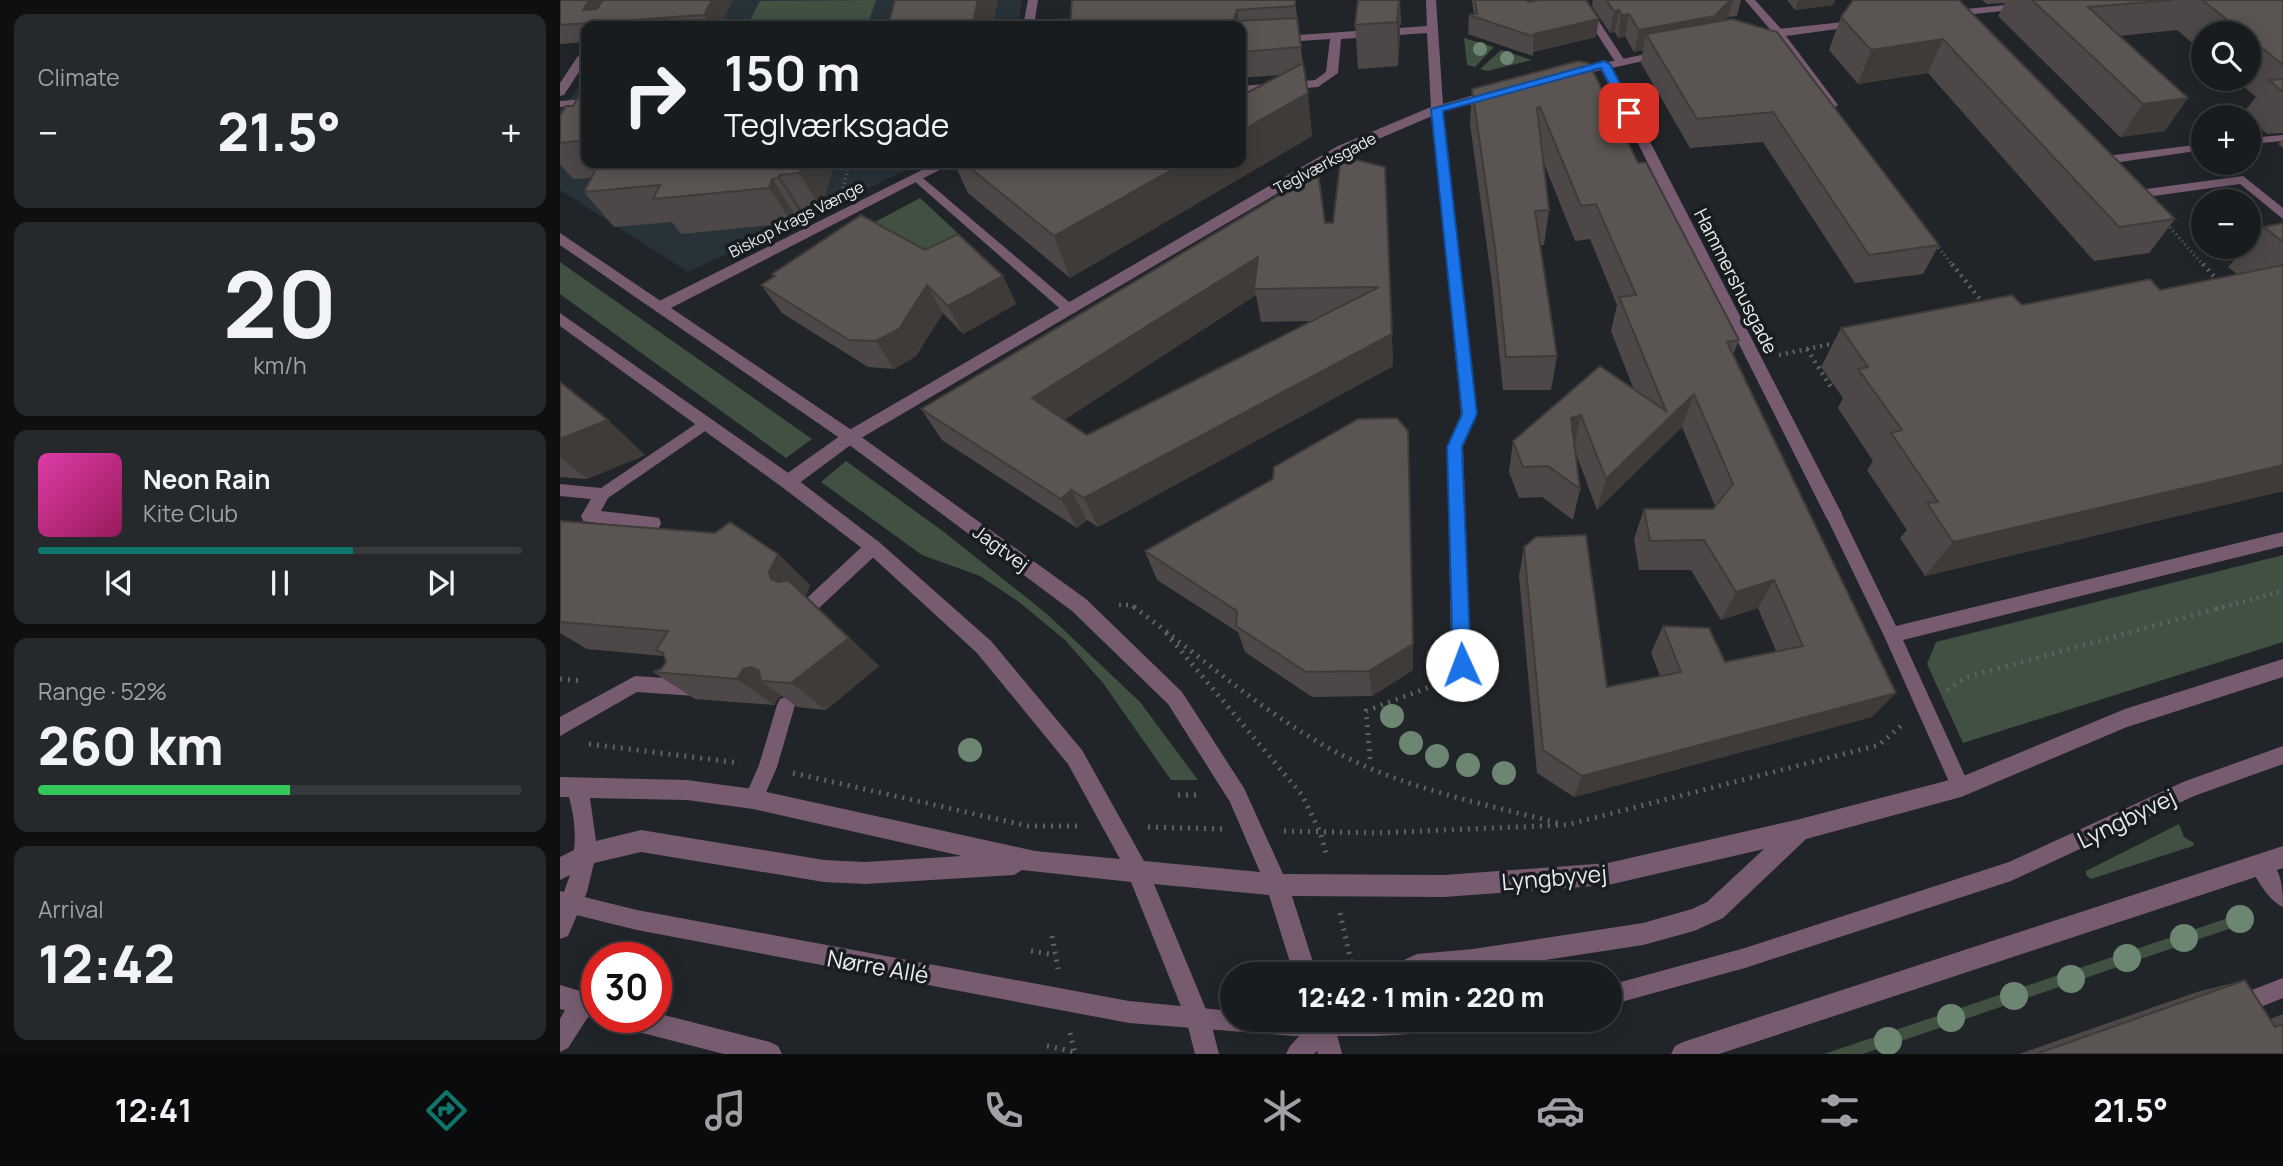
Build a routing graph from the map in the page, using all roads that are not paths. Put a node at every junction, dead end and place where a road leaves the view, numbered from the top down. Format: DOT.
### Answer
graph roads {
  1 [pos="1033,0"];
  2 [pos="1431,0"];
  3 [pos="1580,0"];
  4 [pos="1750,0"];
  5 [pos="2043,5"];
  6 [pos="1964,12"];
  7 [pos="1937,15"];
  8 [pos="1030,21"];
  9 [pos="1871,22"];
  10 [pos="1973,22"];
  11 [pos="1433,29"];
  12 [pos="1778,32"];
  13 [pos="1336,36"];
  14 [pos="1738,39"];
  15 [pos="1246,42"];
  16 [pos="1672,51"];
  17 [pos="581,60"];
  18 [pos="1612,63"];
  19 [pos="1560,76"];
  20 [pos="1318,83"];
  21 [pos="1246,90"];
  22 [pos="1508,90"];
  23 [pos="560,92"];
  24 [pos="1285,101"];
  25 [pos="581,102"];
  26 [pos="560,104"];
  27 [pos="1437,109"];
  28 [pos="1844,120"];
  29 [pos="2283,138"];
  30 [pos="2261,140"];
  31 [pos="2191,148"];
  32 [pos="2106,159"];
  33 [pos="936,168"];
  34 [pos="917,177"];
  35 [pos="2135,190"];
  36 [pos="2283,215"];
  37 [pos="560,238"];
  38 [pos="662,306"];
  39 [pos="1070,310"];
  40 [pos="560,318"];
  41 [pos="706,423"];
  42 [pos="850,437"];
  43 [pos="788,482"];
  44 [pos="560,490"];
  45 [pos="603,494"];
  46 [pos="1833,514"];
  47 [pos="653,523"];
  48 [pos="2283,539"];
  49 [pos="873,547"];
  50 [pos="813,603"];
  51 [pos="1892,635"];
  52 [pos="2283,668"];
  53 [pos="695,688"];
  54 [pos="1462,691"];
  55 [pos="786,705"];
  56 [pos="560,727"];
  57 [pos="2283,755"];
  58 [pos="568,787"];
  59 [pos="1961,787"];
  60 [pos="753,799"];
  61 [pos="1800,831"];
  62 [pos="586,854"];
  63 [pos="2283,857"];
  64 [pos="1035,862"];
  65 [pos="2260,865"];
  66 [pos="560,869"];
  67 [pos="1138,872"];
  68 [pos="1278,885"];
  69 [pos="2283,897"];
  70 [pos="566,902"];
  71 [pos="560,929"];
  72 [pos="1302,962"];
  73 [pos="1451,962"];
  74 [pos="2283,988"];
  75 [pos="1622,992"];
  76 [pos="560,997"];
  77 [pos="581,1003"];
  78 [pos="2222,1011"];
  79 [pos="581,1016"];
  80 [pos="1198,1019"];
  81 [pos="1220,1020"];
  82 [pos="672,1029"];
  83 [pos="1317,1032"];
  84 [pos="1326,1032"];
  85 [pos="560,1040"];
  86 [pos="770,1054"];
  87 [pos="1206,1054"];
  88 [pos="1298,1054"];
  89 [pos="1329,1054"];
  90 [pos="1683,1054"];
  1 -- 8 [label="street"];
  2 -- 11 [label="street"];
  3 -- 18 [label="lane"];
  4 -- 12 [label="lane"];
  5 -- 6 [label="street"];
  6 -- 7 [label="street"];
  6 -- 10 [label="street"];
  9 -- 12 [label="street"];
  11 -- 13 [label="street"];
  11 -- 27 [label="street"];
  12 -- 14 [label="street"];
  12 -- 28 [label="street"];
  13 -- 15 [label="street"];
  13 -- 20 [label="street"];
  16 -- 18 [label="street"];
  17 -- 23 [label="street"];
  18 -- 19 [label="street"];
  18 -- 46 [label="street, Hammershusgade"];
  20 -- 21 [label="street"];
  20 -- 24 [label="lane"];
  22 -- 27 [label="street, Teglværksgade"];
  25 -- 26 [label="lane"];
  27 -- 39 [label="street, Teglværksgade"];
  27 -- 54 [label="street"];
  29 -- 30 [label="lane"];
  31 -- 32 [label="lane"];
  33 -- 34 [label="street, Biskop Krags Vænge"];
  34 -- 38 [label="street, Biskop Krags Vænge"];
  34 -- 39 [label="lane"];
  35 -- 36 [label="lane"];
  37 -- 38 [label="street, Jagtvej"];
  38 -- 42 [label="street, Jagtvej"];
  39 -- 42 [label="street, Teglværksgade"];
  40 -- 41 [label="street"];
  41 -- 43 [label="street"];
  41 -- 45 [label="lane"];
  42 -- 43 [label="street, Teglværksgade"];
  42 -- 68 [label="street, Jagtvej"];
  43 -- 49 [label="street"];
  44 -- 45 [label="lane"];
  45 -- 47 [label="lane"];
  46 -- 51 [label="lane"];
  48 -- 51 [label="lane"];
  49 -- 50 [label="lane"];
  49 -- 67 [label="street"];
  51 -- 59 [label="lane"];
  52 -- 59 [label="street, Lyngbyvej"];
  53 -- 56 [label="lane"];
  55 -- 60 [label="lane"];
  57 -- 75 [label="lane, Lyngbyvej"];
  58 -- 60 [label="street"];
  58 -- 62 [label="street"];
  59 -- 61 [label="street, Lyngbyvej"];
  60 -- 64 [label="street"];
  61 -- 68 [label="street, Lyngbyvej"];
  61 -- 73 [label="street"];
  62 -- 64 [label="street"];
  62 -- 66 [label="street"];
  62 -- 70 [label="street"];
  63 -- 65 [label="street"];
  64 -- 67 [label="street"];
  65 -- 69 [label="lane"];
  65 -- 90 [label="street"];
  67 -- 68 [label="street, Lyngbyvej"];
  67 -- 80 [label="street"];
  68 -- 72 [label="street, Jagtvej"];
  70 -- 71 [label="street"];
  70 -- 80 [label="lane, Nørre Allé"];
  74 -- 78 [label="lane"];
  76 -- 77 [label="street"];
  79 -- 85 [label="street"];
  80 -- 81 [label="lane, Nørre Allé"];
  80 -- 87 [label="street"];
  82 -- 86 [label="street"];
  83 -- 88 [label="street"];
  84 -- 89 [label="street"];
}
